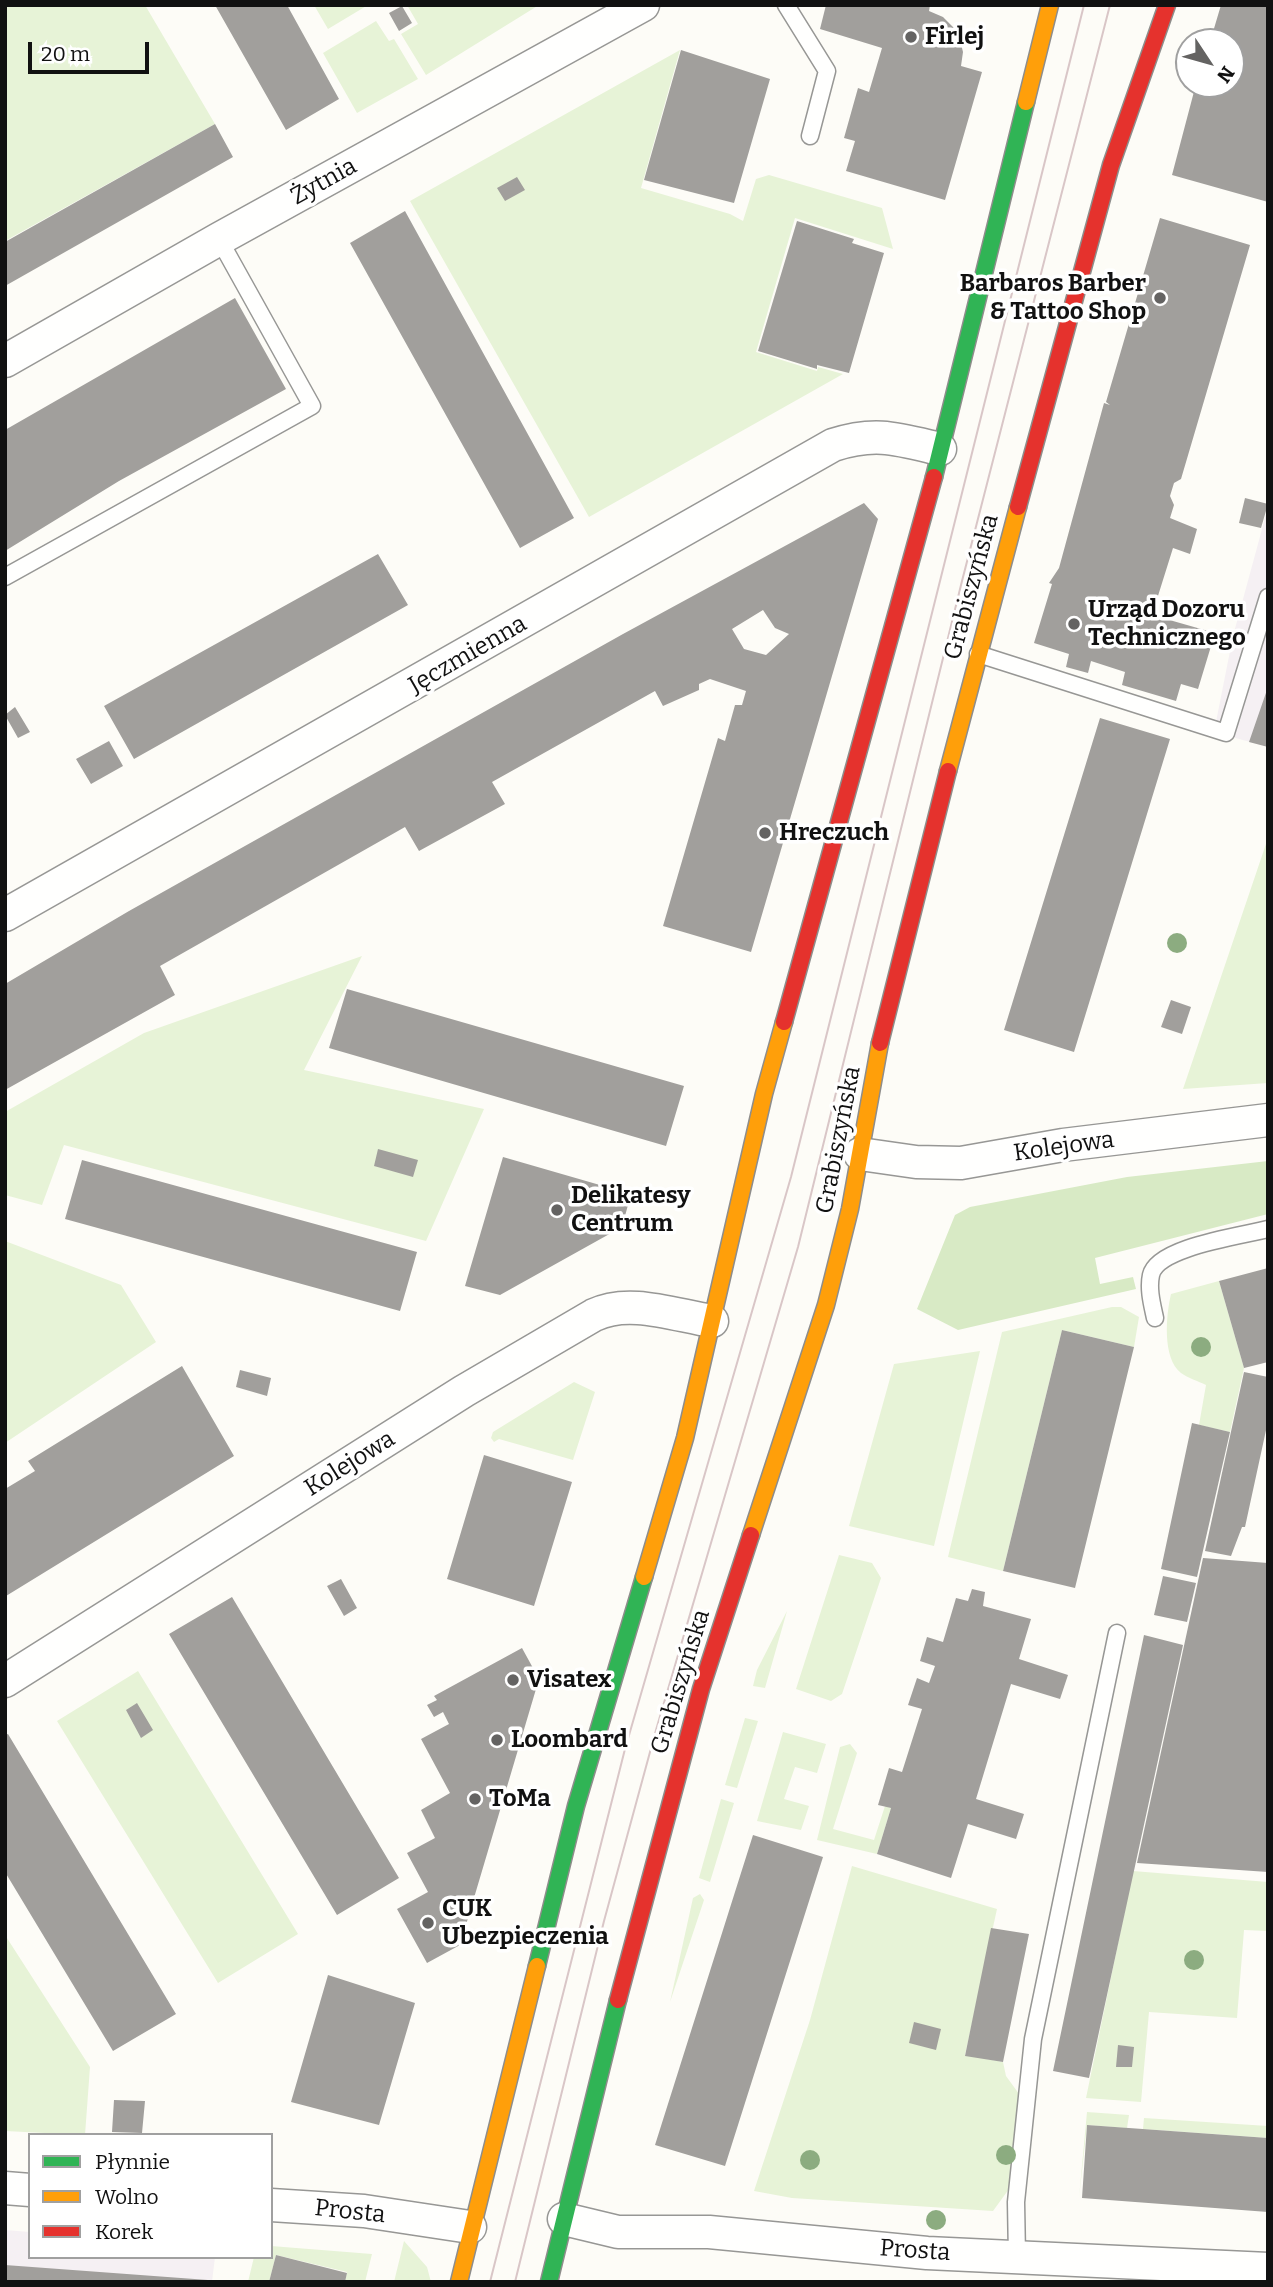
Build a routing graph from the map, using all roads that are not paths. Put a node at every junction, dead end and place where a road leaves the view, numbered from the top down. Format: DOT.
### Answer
graph roads {
  1 [pos="643,5"];
  2 [pos="786,5"];
  3 [pos="1050,5"];
  4 [pos="1167,5"];
  5 [pos="810,136"];
  6 [pos="219,239"];
  7 [pos="5,361"];
  8 [pos="940,449"];
  9 [pos="5,577"];
  10 [pos="1268,597"];
  11 [pos="978,654"];
  12 [pos="5,915"];
  13 [pos="1268,1120"];
  14 [pos="860,1154"];
  15 [pos="1268,1229"];
  16 [pos="1155,1318"];
  17 [pos="712,1321"];
  18 [pos="1117,1633"];
  19 [pos="5,1681"];
  20 [pos="5,2188"];
  21 [pos="28,2190"];
  22 [pos="273,2205"];
  23 [pos="564,2219"];
  24 [pos="470,2227"];
  25 [pos="1017,2257"];
  26 [pos="1268,2269"];
  27 [pos="459,2282"];
  28 [pos="549,2282"];
  1 -- 6 [label="street, Żytnia"];
  2 -- 5 [label="lane"];
  3 -- 8 [label="main road"];
  4 -- 11 [label="main road, Grabiszyńska"];
  6 -- 7 [label="street, Żytnia"];
  6 -- 9 [label="lane"];
  8 -- 12 [label="street, Jęczmienna"];
  8 -- 17 [label="main road"];
  10 -- 11 [label="lane"];
  11 -- 14 [label="main road, Grabiszyńska"];
  13 -- 14 [label="street, Kolejowa"];
  14 -- 23 [label="main road, Grabiszyńska"];
  15 -- 16 [label="lane"];
  17 -- 19 [label="street, Kolejowa"];
  17 -- 24 [label="main road"];
  18 -- 25 [label="lane"];
  20 -- 21 [label="street"];
  22 -- 24 [label="street, Prosta"];
  23 -- 25 [label="street, Prosta"];
  23 -- 28 [label="main road, Grabiszyńska"];
  24 -- 27 [label="main road"];
  25 -- 26 [label="street, Prosta"];
}
